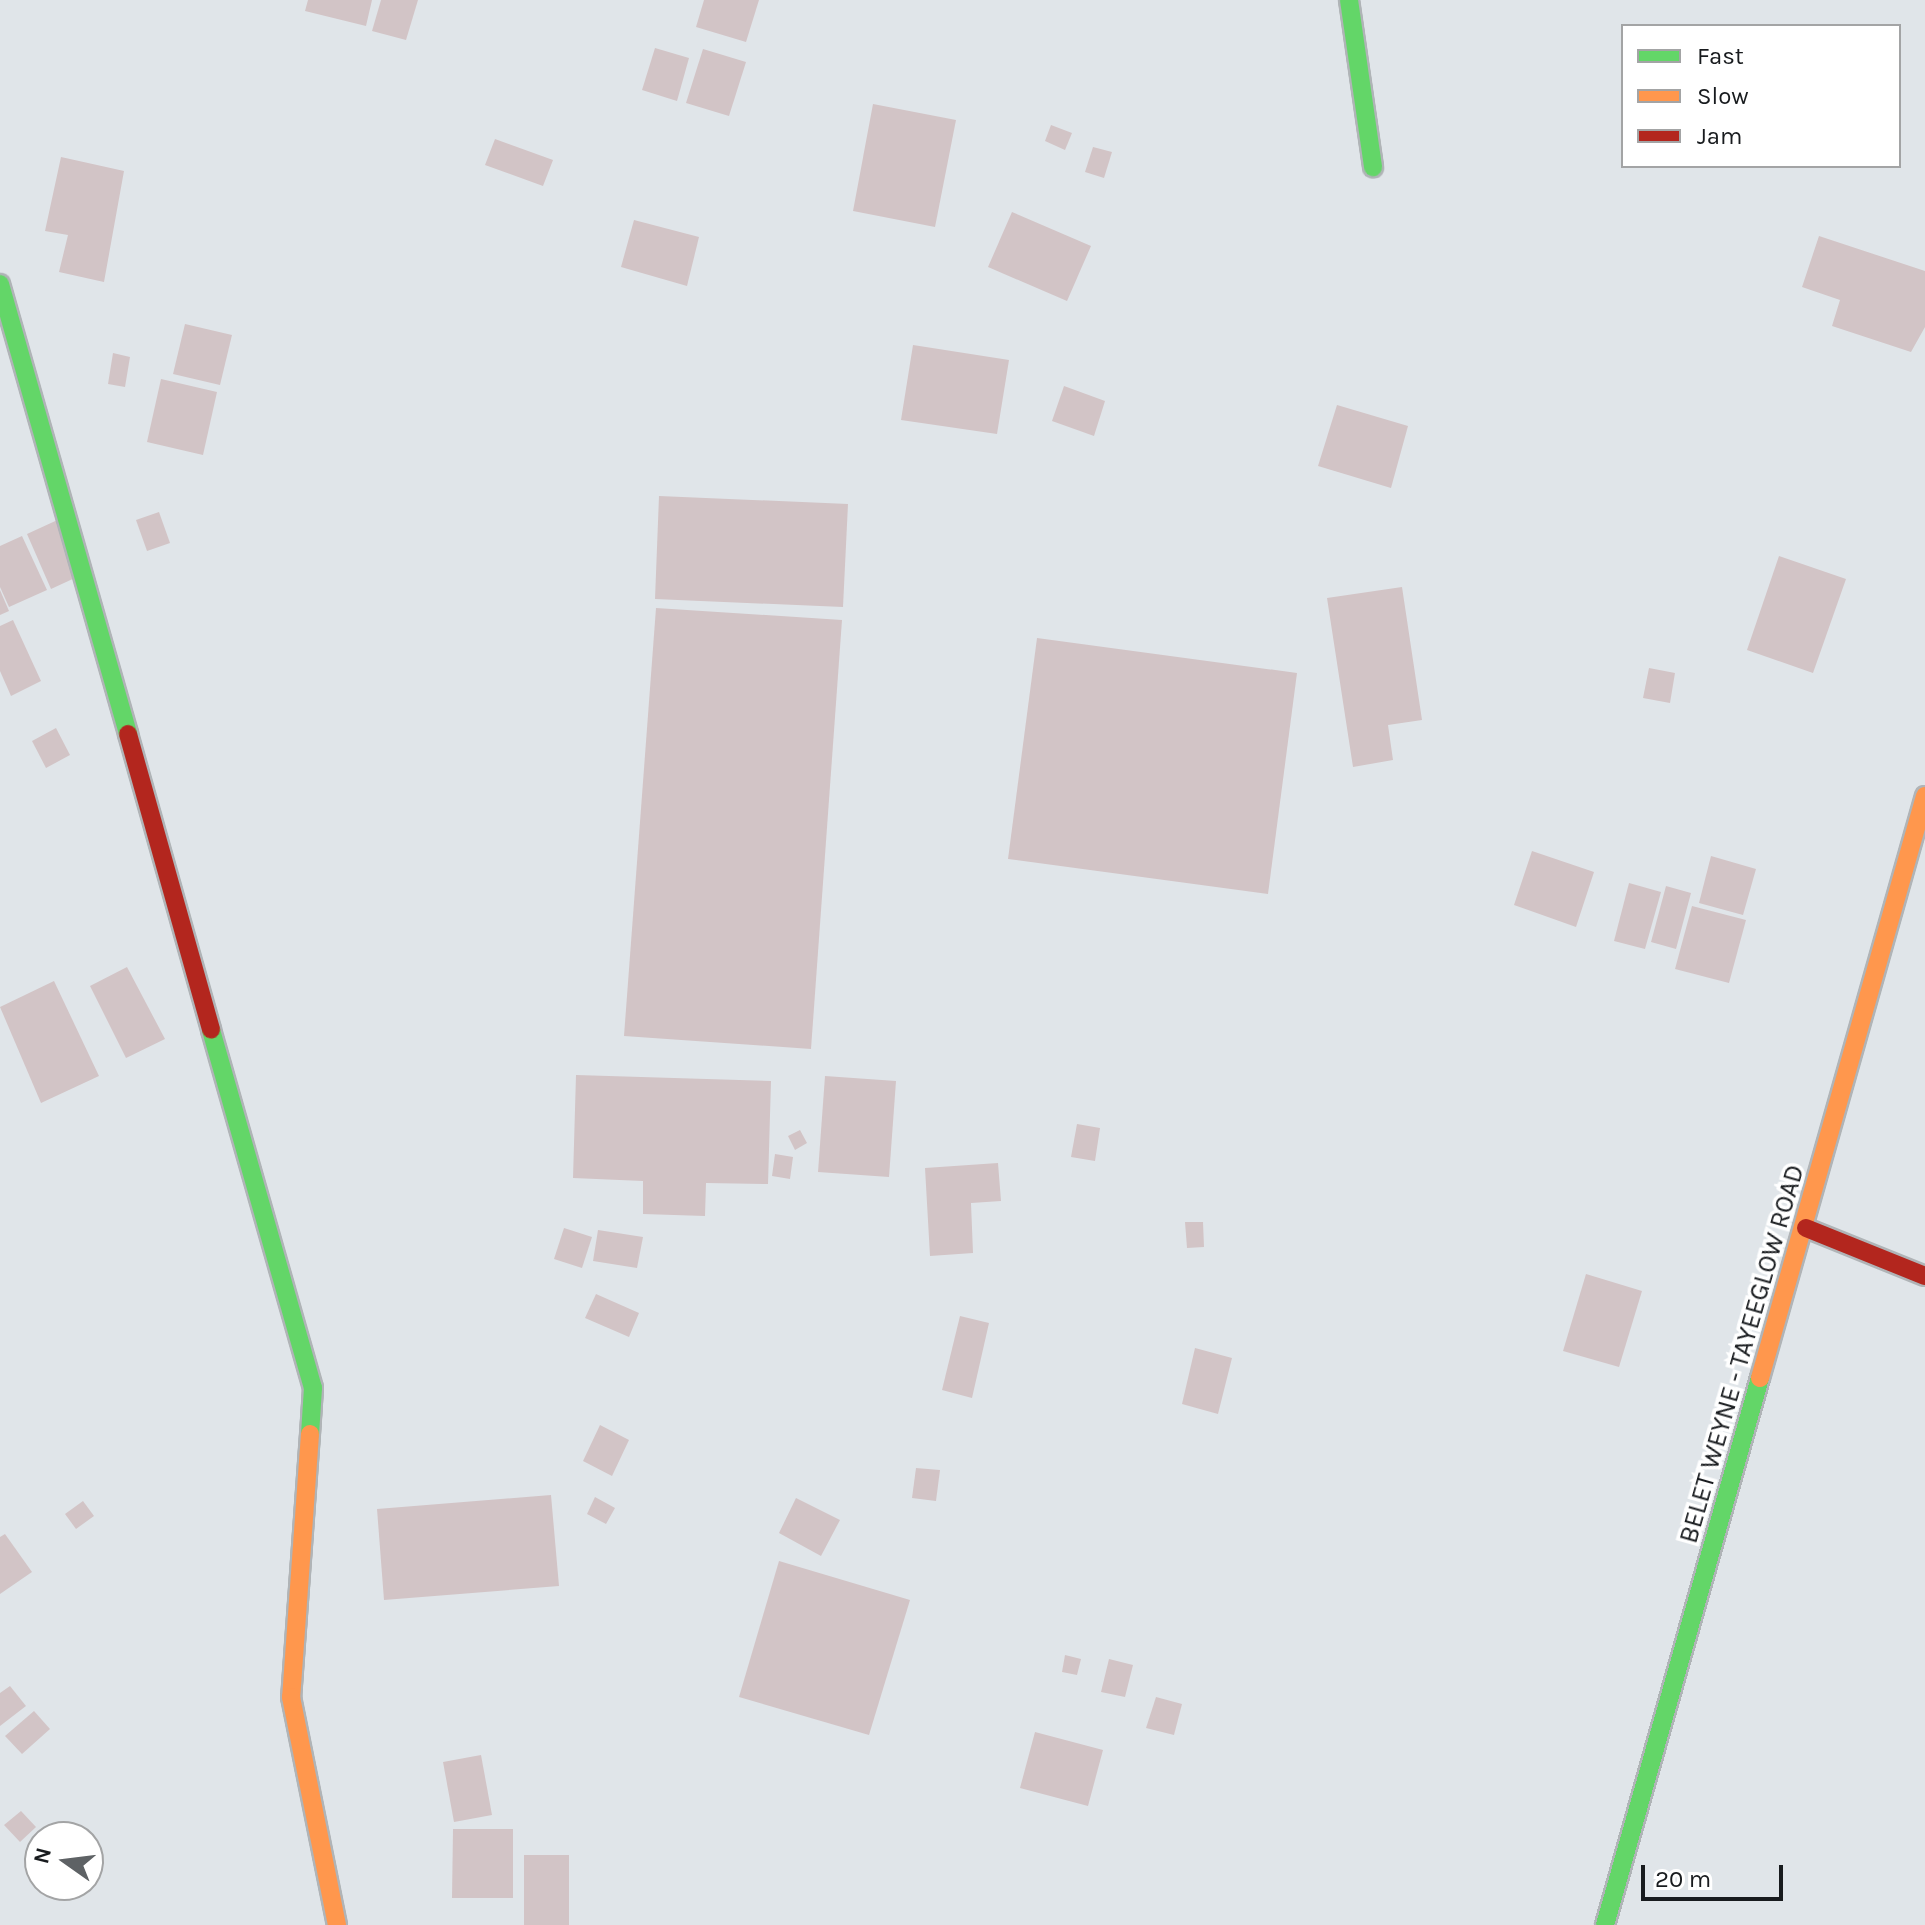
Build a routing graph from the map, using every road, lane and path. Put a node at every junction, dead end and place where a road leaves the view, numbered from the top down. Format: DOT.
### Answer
graph roads {
  1 [pos="1349,0"];
  2 [pos="1373,167"];
  3 [pos="0,284"];
  4 [pos="1925,796"];
  5 [pos="1806,1228"];
  6 [pos="1925,1276"];
  7 [pos="337,1925"];
  8 [pos="1605,1925"];
  1 -- 2 [label="street"];
  3 -- 7 [label="street"];
  4 -- 5 [label="street, BELET WEYNE - TAYEEGLOW ROAD"];
  5 -- 6 [label="street"];
  5 -- 8 [label="street, BELET WEYNE - TAYEEGLOW ROAD"];
}
